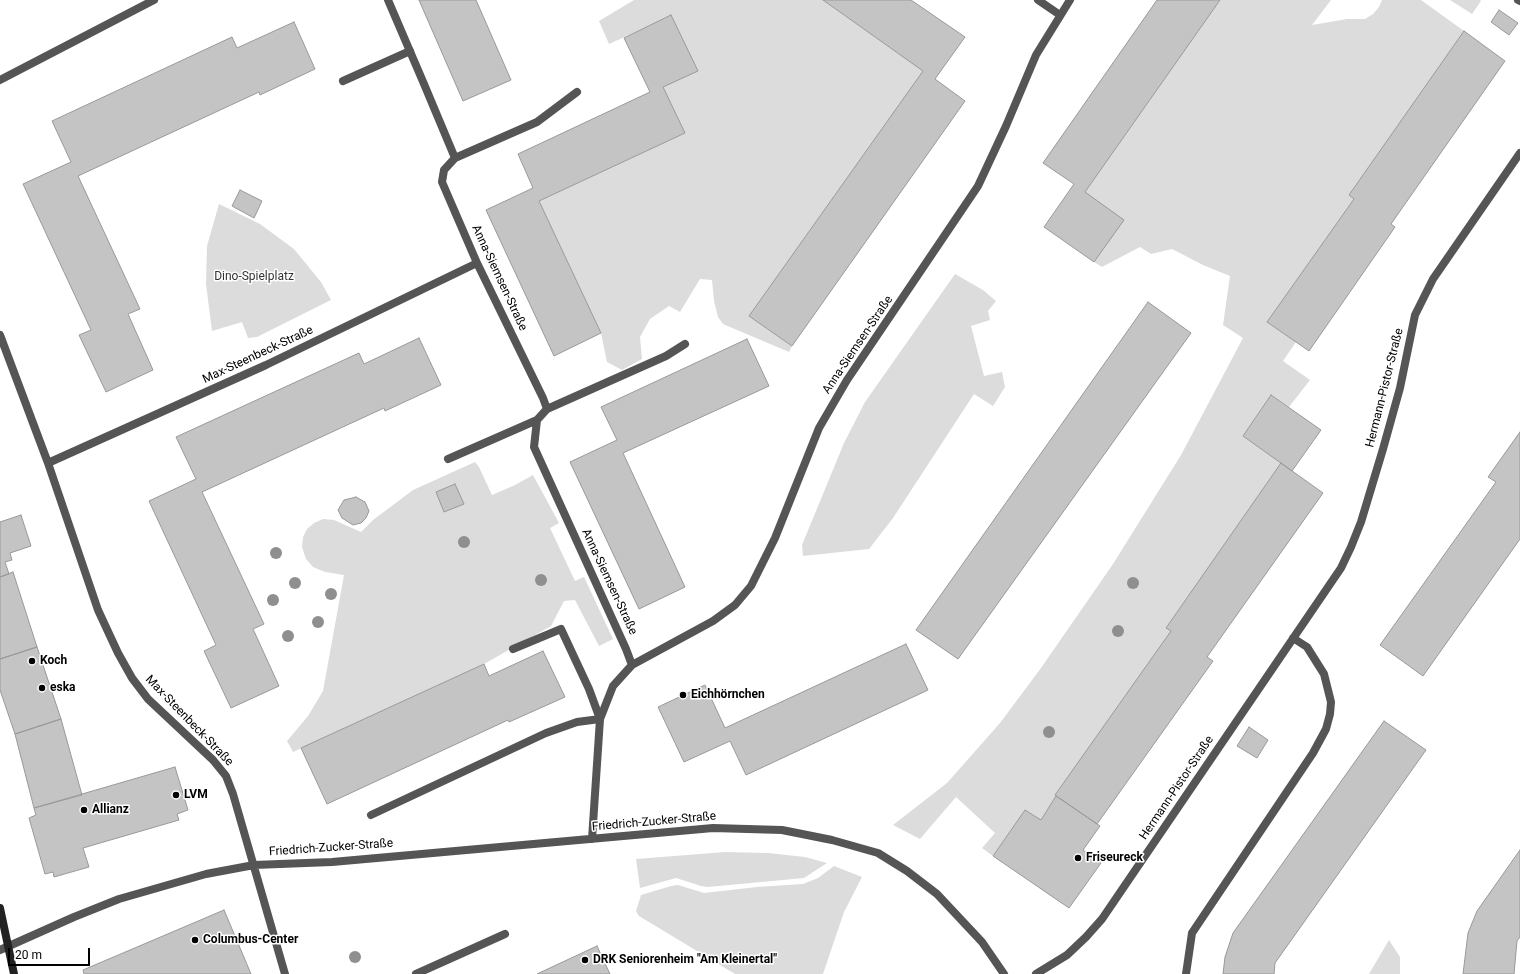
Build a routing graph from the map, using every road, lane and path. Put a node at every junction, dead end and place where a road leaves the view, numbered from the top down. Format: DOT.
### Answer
graph roads {
  1 [pos="154,0"];
  2 [pos="388,0"];
  3 [pos="1038,0"];
  4 [pos="1070,0"];
  5 [pos="1060,15"];
  6 [pos="410,51"];
  7 [pos="0,80"];
  8 [pos="343,81"];
  9 [pos="577,92"];
  10 [pos="1520,153"];
  11 [pos="455,158"];
  12 [pos="477,263"];
  13 [pos="0,335"];
  14 [pos="685,344"];
  15 [pos="547,409"];
  16 [pos="537,420"];
  17 [pos="448,459"];
  18 [pos="48,463"];
  19 [pos="1292,638"];
  20 [pos="513,649"];
  21 [pos="632,665"];
  22 [pos="600,719"];
  23 [pos="370,815"];
  24 [pos="592,839"];
  25 [pos="254,865"];
  26 [pos="0,908"];
  27 [pos="505,934"];
  28 [pos="8,946"];
  29 [pos="0,950"];
  30 [pos="14,974"];
  31 [pos="285,974"];
  32 [pos="416,974"];
  33 [pos="1004,974"];
  34 [pos="1036,974"];
  35 [pos="1186,974"];
  1 -- 7 [label="street"];
  2 -- 6 [label="street"];
  3 -- 5 [label="street"];
  4 -- 5 [label="street, Anna-Siemsen-Straße"];
  5 -- 21 [label="street, Anna-Siemsen-Straße"];
  6 -- 8 [label="street"];
  6 -- 11 [label="street"];
  9 -- 11 [label="street, Anna-Siemsen-Straße"];
  10 -- 19 [label="street, Hermann-Pistor-Straße"];
  11 -- 12 [label="street, Anna-Siemsen-Straße"];
  12 -- 15 [label="street, Anna-Siemsen-Straße"];
  12 -- 18 [label="street, Max-Steenbeck-Straße"];
  13 -- 18 [label="street, Max-Steenbeck-Straße"];
  14 -- 15 [label="street"];
  15 -- 16 [label="street"];
  16 -- 17 [label="street"];
  16 -- 21 [label="street, Anna-Siemsen-Straße"];
  18 -- 25 [label="street, Max-Steenbeck-Straße"];
  19 -- 34 [label="street, Hermann-Pistor-Straße"];
  19 -- 35 [label="street"];
  20 -- 22 [label="street"];
  21 -- 22 [label="street, Anna-Siemsen-Straße"];
  22 -- 23 [label="street"];
  22 -- 24 [label="street, Anna-Siemsen-Straße"];
  24 -- 25 [label="street, Friedrich-Zucker-Straße"];
  24 -- 33 [label="street, Friedrich-Zucker-Straße"];
  25 -- 28 [label="street, Friedrich-Zucker-Straße"];
  25 -- 31 [label="street, Friedrich-Zucker-Straße"];
  26 -- 28 [label="main road"];
  27 -- 32 [label="street"];
  28 -- 29 [label="street, Friedrich-Zucker-Straße"];
  28 -- 30 [label="main road"];
}
